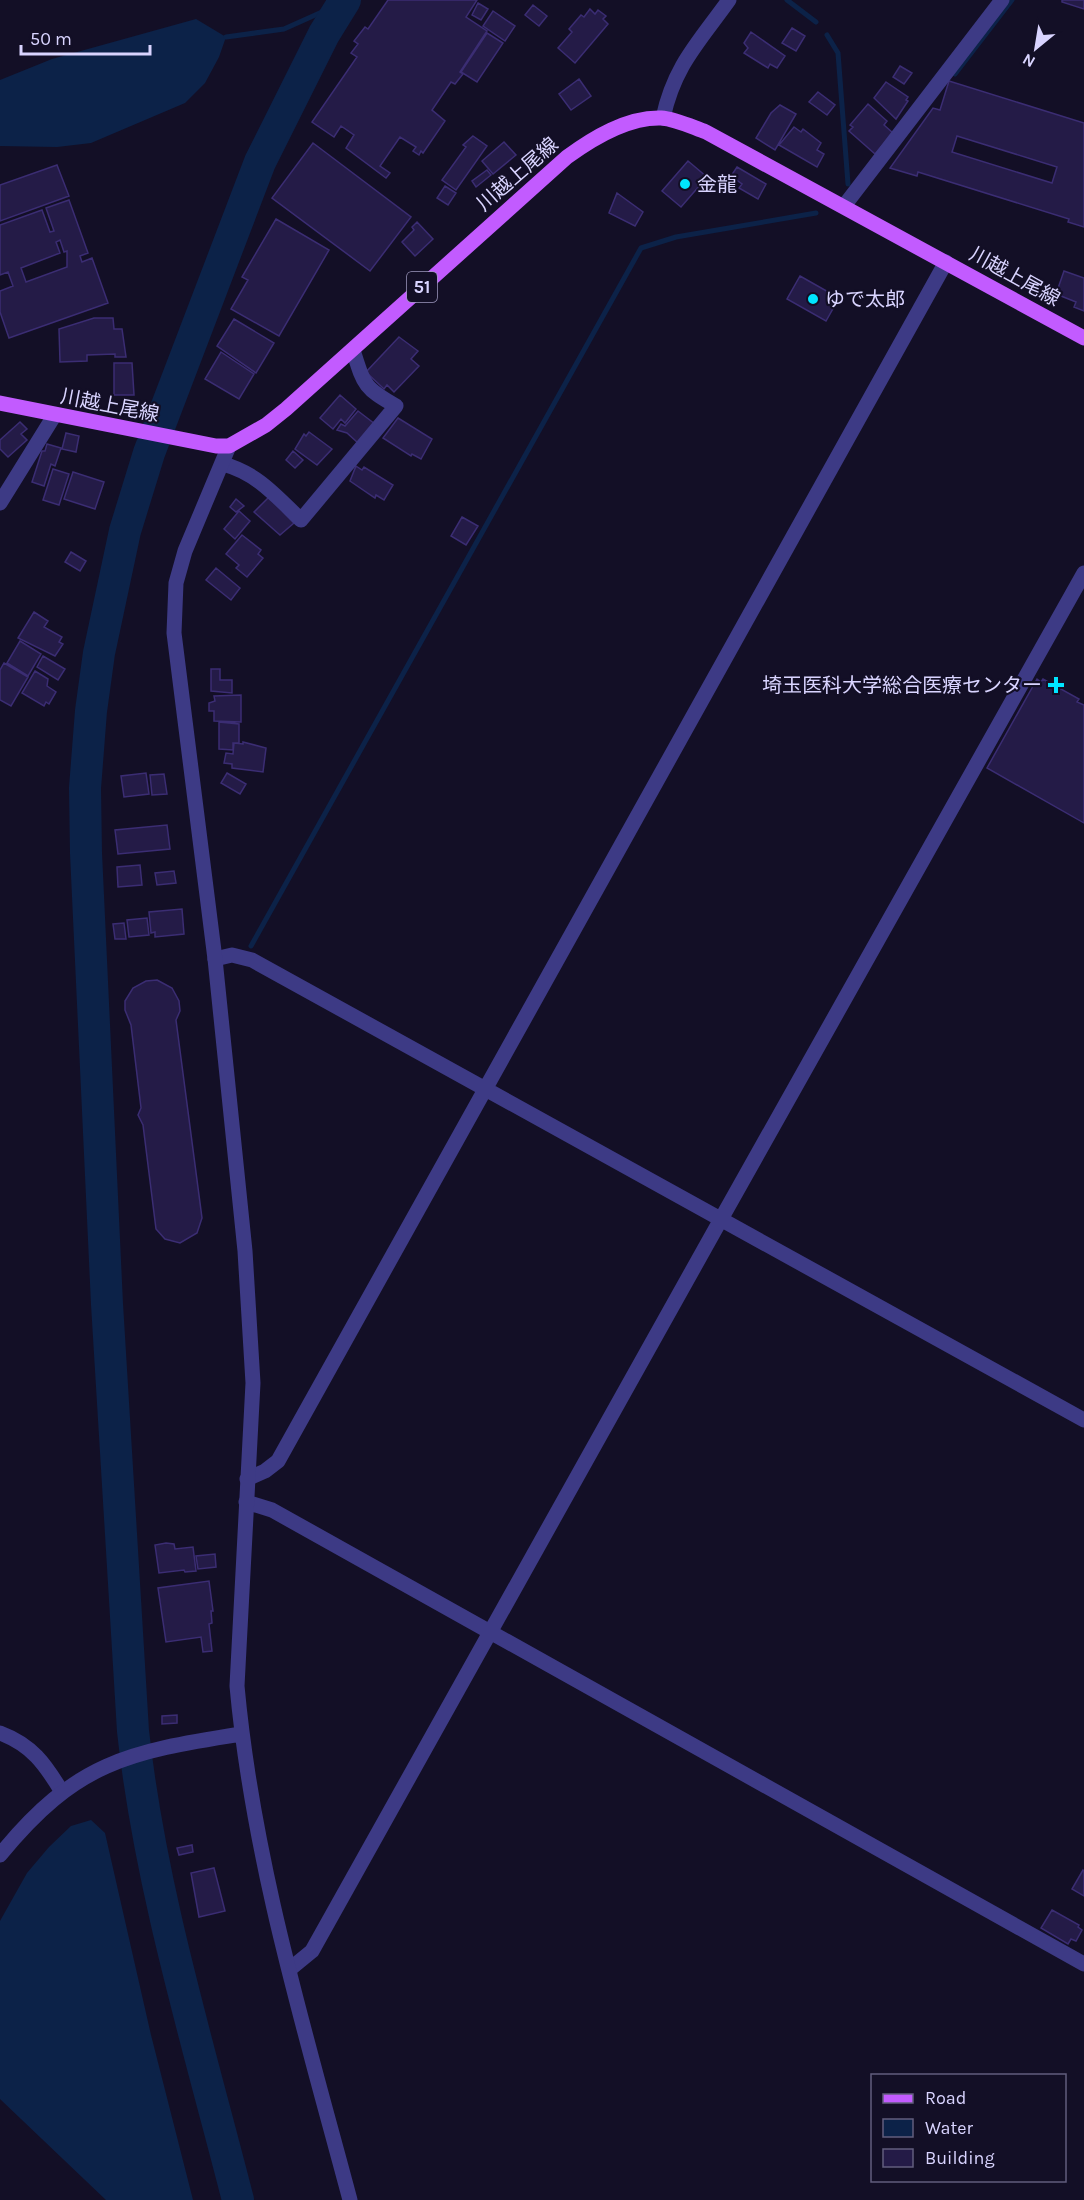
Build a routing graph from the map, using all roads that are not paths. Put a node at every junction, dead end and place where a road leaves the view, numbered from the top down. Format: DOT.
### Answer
graph roads {
  1 [pos="729,0"];
  2 [pos="1002,0"];
  3 [pos="663,118"];
  4 [pos="844,206"];
  5 [pos="946,262"];
  6 [pos="1084,338"];
  7 [pos="353,350"];
  8 [pos="0,403"];
  9 [pos="54,416"];
  10 [pos="229,446"];
  11 [pos="223,464"];
  12 [pos="0,503"];
  13 [pos="1084,573"];
  14 [pos="215,959"];
  15 [pos="486,1087"];
  16 [pos="720,1218"];
  17 [pos="1084,1420"];
  18 [pos="247,1479"];
  19 [pos="246,1502"];
  20 [pos="490,1634"];
  21 [pos="0,1733"];
  22 [pos="241,1734"];
  23 [pos="62,1792"];
  24 [pos="0,1855"];
  25 [pos="1084,1964"];
  26 [pos="290,1969"];
  27 [pos="350,2200"];
  1 -- 3 [label="street"];
  2 -- 4 [label="street"];
  3 -- 4 [label="main road, 川越上尾線 / 51"];
  3 -- 7 [label="main road, 川越上尾線 / 51"];
  4 -- 5 [label="main road, 川越上尾線 / 51"];
  5 -- 6 [label="main road, 川越上尾線 / 51"];
  5 -- 15 [label="street"];
  7 -- 10 [label="main road, 川越上尾線 / 51"];
  7 -- 11 [label="street"];
  8 -- 9 [label="main road, 川越上尾線"];
  9 -- 10 [label="main road, 川越上尾線"];
  9 -- 12 [label="street"];
  10 -- 11 [label="street"];
  11 -- 14 [label="street"];
  13 -- 16 [label="street"];
  14 -- 15 [label="street"];
  14 -- 18 [label="street"];
  15 -- 16 [label="street"];
  15 -- 18 [label="street"];
  16 -- 17 [label="street"];
  16 -- 20 [label="street"];
  18 -- 19 [label="street"];
  19 -- 20 [label="street"];
  19 -- 22 [label="street"];
  20 -- 25 [label="street"];
  20 -- 26 [label="street"];
  21 -- 23 [label="street"];
  22 -- 23 [label="street"];
  22 -- 26 [label="street"];
  23 -- 24 [label="street"];
  26 -- 27 [label="street"];
}
